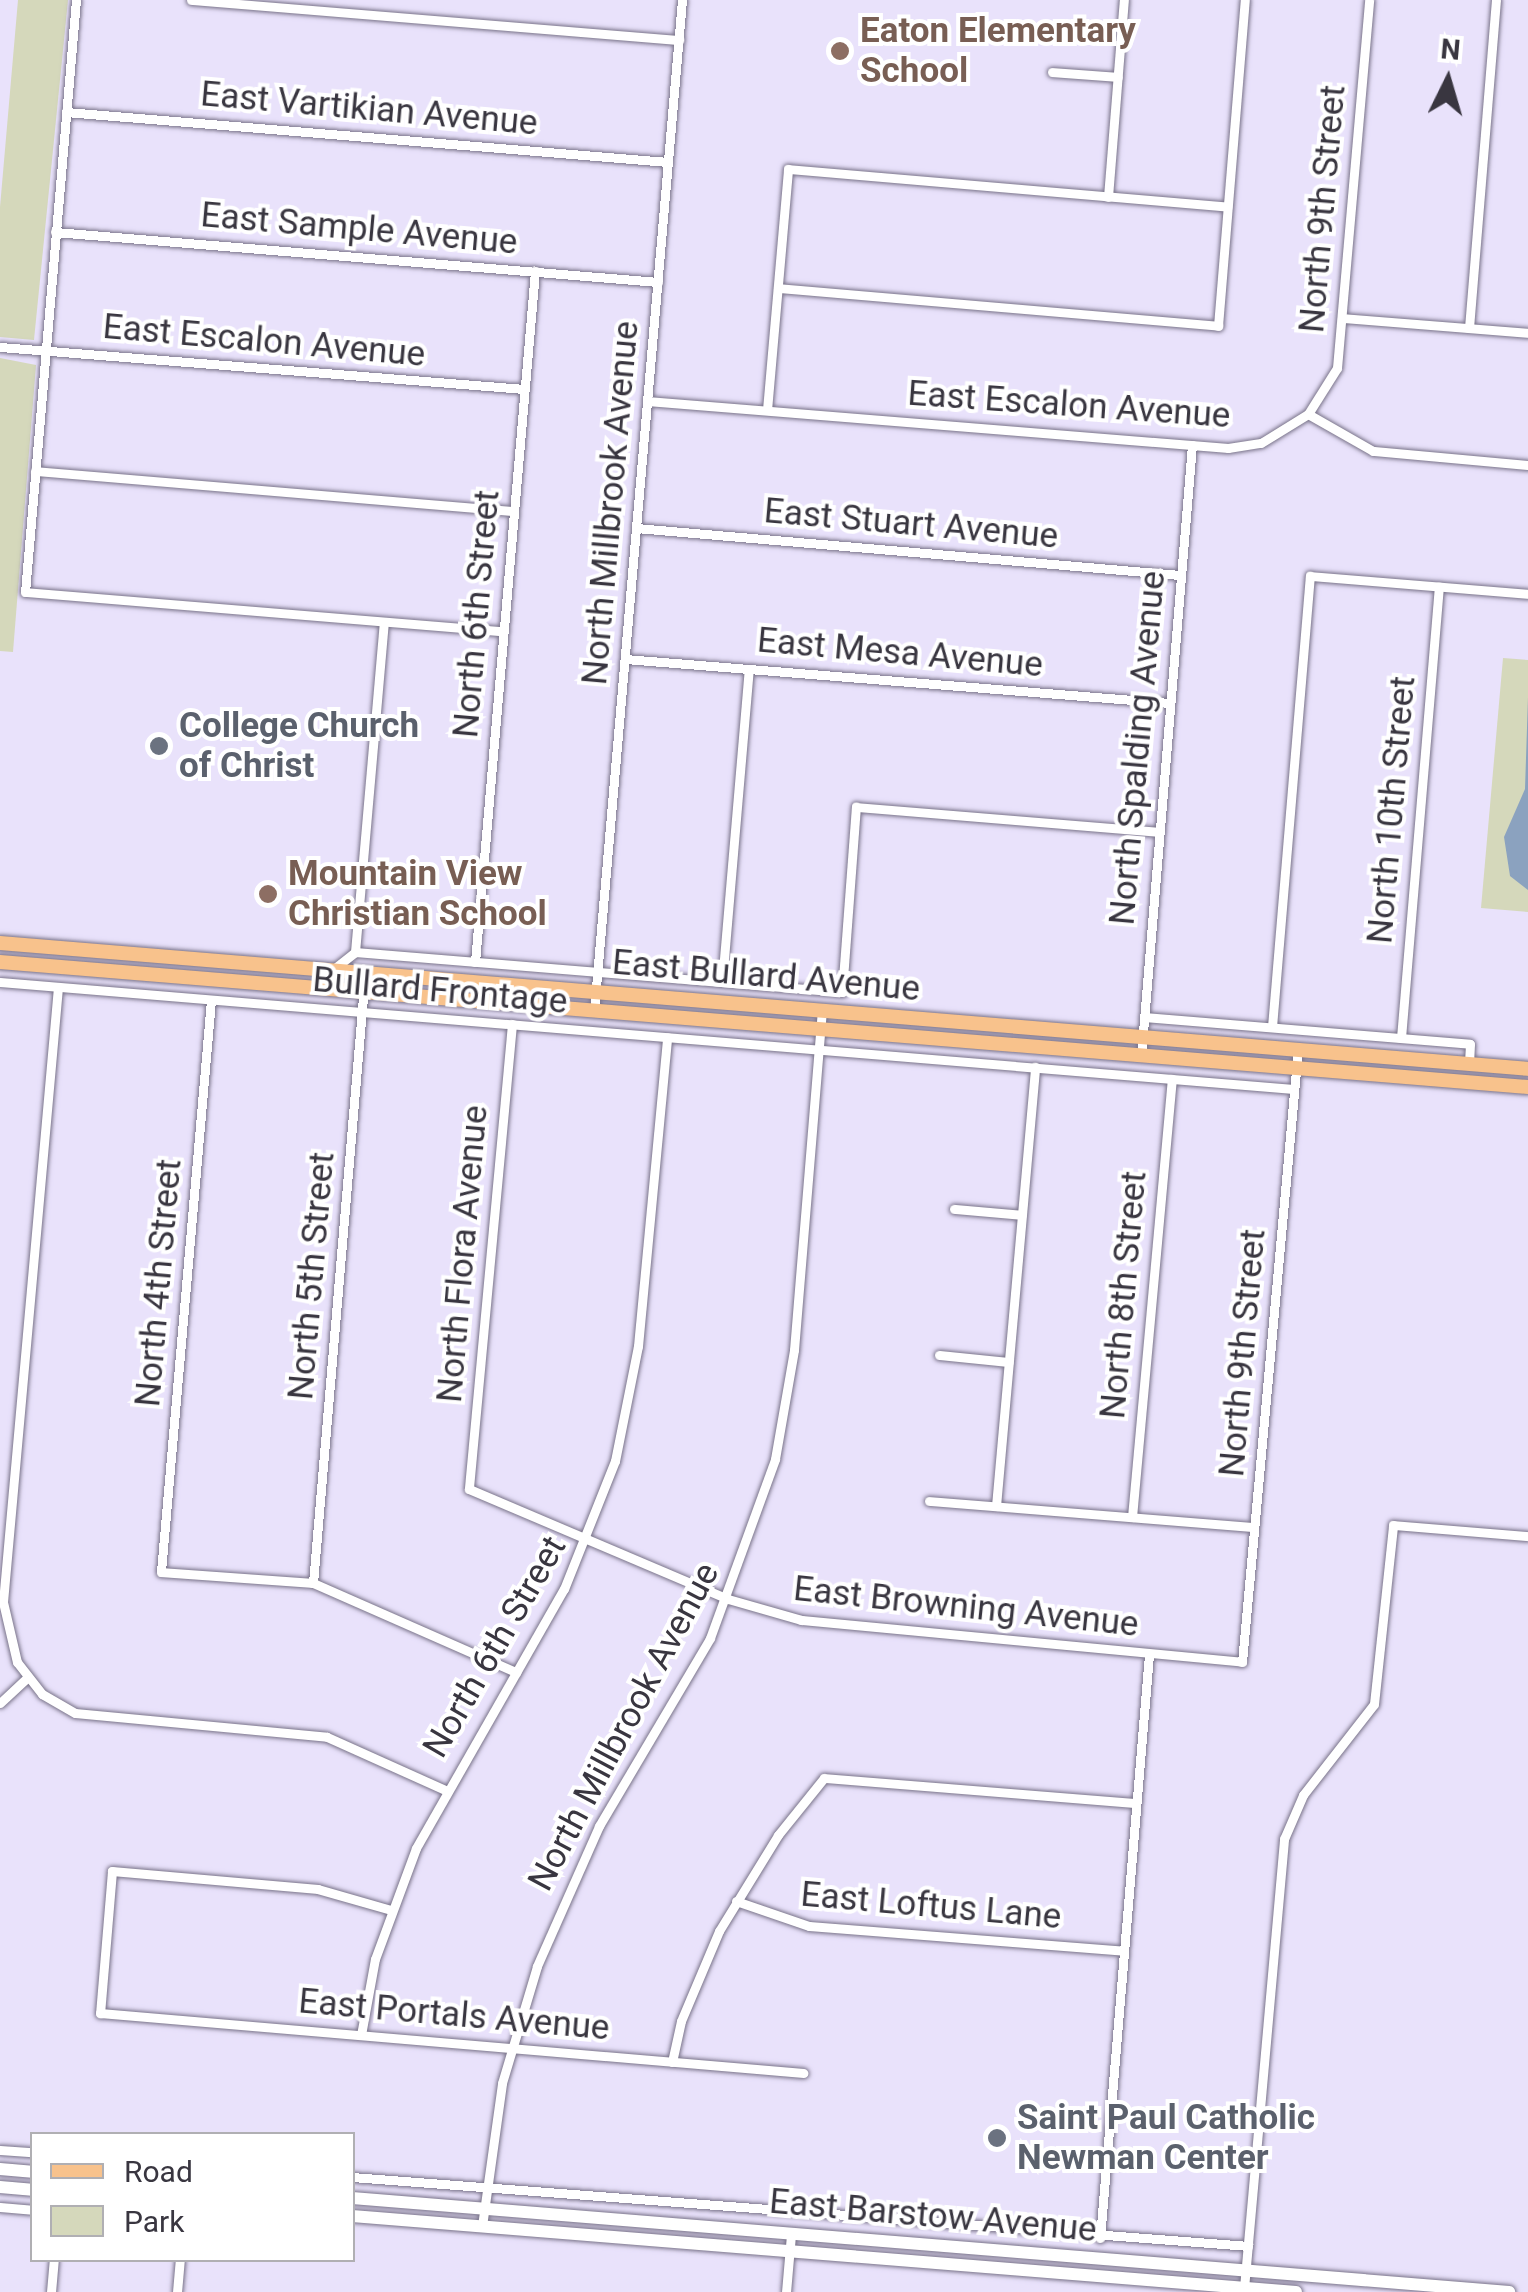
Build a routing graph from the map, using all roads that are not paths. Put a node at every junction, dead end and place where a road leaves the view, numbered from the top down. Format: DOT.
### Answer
graph roads {
  1 [pos="76,0"];
  2 [pos="191,0"];
  3 [pos="682,0"];
  4 [pos="1124,0"];
  5 [pos="1245,0"];
  6 [pos="1369,0"];
  7 [pos="1496,0"];
  8 [pos="679,40"];
  9 [pos="1052,72"];
  10 [pos="1118,77"];
  11 [pos="66,112"];
  12 [pos="668,162"];
  13 [pos="1108,196"];
  14 [pos="1228,207"];
  15 [pos="55,232"];
  16 [pos="535,270"];
  17 [pos="658,282"];
  18 [pos="778,288"];
  19 [pos="1342,318"];
  20 [pos="1470,328"];
  21 [pos="1528,333"];
  22 [pos="0,347"];
  23 [pos="45,350"];
  24 [pos="524,389"];
  25 [pos="647,401"];
  26 [pos="768,410"];
  27 [pos="1308,414"];
  28 [pos="1192,445"];
  29 [pos="1528,464"];
  30 [pos="35,471"];
  31 [pos="513,511"];
  32 [pos="636,528"];
  33 [pos="1180,575"];
  34 [pos="1438,587"];
  35 [pos="1528,594"];
  36 [pos="384,622"];
  37 [pos="503,631"];
  38 [pos="625,659"];
  39 [pos="749,668"];
  40 [pos="1170,703"];
  41 [pos="1159,832"];
  42 [pos="0,943"];
  43 [pos="355,952"];
  44 [pos="125,953"];
  45 [pos="0,962"];
  46 [pos="475,962"];
  47 [pos="18,963"];
  48 [pos="331,970"];
  49 [pos="598,972"];
  50 [pos="365,974"];
  51 [pos="0,982"];
  52 [pos="722,982"];
  53 [pos="58,987"];
  54 [pos="364,992"];
  55 [pos="596,992"];
  56 [pos="211,1000"];
  57 [pos="594,1010"];
  58 [pos="822,1010"];
  59 [pos="363,1012"];
  60 [pos="1144,1016"];
  61 [pos="512,1024"];
  62 [pos="1272,1027"];
  63 [pos="821,1030"];
  64 [pos="1142,1036"];
  65 [pos="667,1037"];
  66 [pos="1401,1038"];
  67 [pos="819,1050"];
  68 [pos="1298,1050"];
  69 [pos="1141,1056"];
  70 [pos="1469,1064"];
  71 [pos="1035,1067"];
  72 [pos="1296,1068"];
  73 [pos="1528,1068"];
  74 [pos="1172,1078"];
  75 [pos="1528,1087"];
  76 [pos="1294,1088"];
  77 [pos="954,1210"];
  78 [pos="1022,1215"];
  79 [pos="939,1355"];
  80 [pos="1009,1362"];
  81 [pos="469,1489"];
  82 [pos="929,1501"];
  83 [pos="996,1506"];
  84 [pos="1132,1517"];
  85 [pos="1254,1527"];
  86 [pos="1528,1536"];
  87 [pos="587,1540"];
  88 [pos="313,1584"];
  89 [pos="728,1599"];
  90 [pos="1149,1654"];
  91 [pos="1242,1662"];
  92 [pos="516,1672"];
  93 [pos="26,1678"];
  94 [pos="0,1703"];
  95 [pos="445,1790"];
  96 [pos="1136,1803"];
  97 [pos="736,1900"];
  98 [pos="392,1910"];
  99 [pos="1124,1951"];
  100 [pos="361,2035"];
  101 [pos="510,2048"];
  102 [pos="672,2062"];
  103 [pos="803,2073"];
  104 [pos="0,2150"];
  105 [pos="30,2152"];
  106 [pos="0,2169"];
  107 [pos="30,2172"];
  108 [pos="355,2177"];
  109 [pos="0,2187"];
  110 [pos="489,2188"];
  111 [pos="30,2190"];
  112 [pos="355,2198"];
  113 [pos="0,2208"];
  114 [pos="30,2210"];
  115 [pos="486,2210"];
  116 [pos="355,2216"];
  117 [pos="482,2226"];
  118 [pos="791,2235"];
  119 [pos="1100,2238"];
  120 [pos="1248,2246"];
  121 [pos="790,2252"];
  122 [pos="54,2262"];
  123 [pos="180,2262"];
  124 [pos="1245,2271"];
  125 [pos="1244,2288"];
  126 [pos="51,2292"];
  127 [pos="178,2292"];
  128 [pos="786,2292"];
  129 [pos="1296,2292"];
  130 [pos="1509,2292"];
  1 -- 11 [label="street"];
  2 -- 8 [label="street"];
  3 -- 8 [label="street, North Millbrook Avenue"];
  4 -- 10 [label="street"];
  5 -- 14 [label="street"];
  6 -- 19 [label="street, North 9th Street"];
  7 -- 20 [label="street"];
  8 -- 12 [label="street, North Millbrook Avenue"];
  9 -- 10 [label="street"];
  10 -- 13 [label="street"];
  11 -- 12 [label="street, East Vartikian Avenue"];
  11 -- 15 [label="street"];
  12 -- 17 [label="street, North Millbrook Avenue"];
  13 -- 14 [label="street"];
  13 -- 18 [label="street"];
  14 -- 18 [label="street"];
  15 -- 16 [label="street, East Sample Avenue"];
  15 -- 23 [label="street"];
  16 -- 17 [label="street, East Sample Avenue"];
  16 -- 24 [label="street, North 6th Street"];
  17 -- 25 [label="street, North Millbrook Avenue"];
  18 -- 26 [label="street"];
  19 -- 20 [label="street"];
  19 -- 27 [label="street, North 9th Street"];
  20 -- 21 [label="street"];
  22 -- 23 [label="street, East Escalon Avenue"];
  23 -- 24 [label="street, East Escalon Avenue"];
  23 -- 30 [label="street"];
  24 -- 31 [label="street, North 6th Street"];
  25 -- 26 [label="street, East Escalon Avenue"];
  25 -- 32 [label="street, North Millbrook Avenue"];
  26 -- 28 [label="street, East Escalon Avenue"];
  27 -- 28 [label="street, East Escalon Avenue"];
  27 -- 29 [label="street"];
  28 -- 33 [label="street, North Spalding Avenue"];
  30 -- 31 [label="street"];
  30 -- 36 [label="street"];
  31 -- 37 [label="street, North 6th Street"];
  32 -- 33 [label="street, East Stuart Avenue"];
  32 -- 38 [label="street, North Millbrook Avenue"];
  33 -- 40 [label="street, North Spalding Avenue"];
  34 -- 35 [label="street"];
  34 -- 62 [label="street"];
  34 -- 66 [label="street, North 10th Street"];
  36 -- 37 [label="street"];
  36 -- 43 [label="street"];
  37 -- 46 [label="street, North 6th Street"];
  38 -- 39 [label="street, East Mesa Avenue"];
  38 -- 49 [label="street, North Millbrook Avenue"];
  39 -- 40 [label="street, East Mesa Avenue"];
  39 -- 52 [label="street"];
  40 -- 41 [label="street, North Spalding Avenue"];
  41 -- 52 [label="street"];
  41 -- 60 [label="street, North Spalding Avenue"];
  42 -- 44 [label="main road, East Bullard Avenue"];
  43 -- 46 [label="street"];
  43 -- 48 [label="street"];
  44 -- 47 [label="main road"];
  44 -- 48 [label="main road, East Bullard Avenue"];
  45 -- 47 [label="main road, East Bullard Avenue"];
  46 -- 49 [label="street"];
  47 -- 54 [label="main road, East Bullard Avenue"];
  48 -- 50 [label="main road, East Bullard Avenue"];
  49 -- 52 [label="street"];
  49 -- 55 [label="street, North Millbrook Avenue"];
  50 -- 54 [label="street, North 5th Street"];
  50 -- 55 [label="main road, East Bullard Avenue"];
  51 -- 53 [label="street, Bullard Frontage"];
  53 -- 56 [label="street, Bullard Frontage"];
  53 -- 93 [label="street"];
  54 -- 57 [label="main road, East Bullard Avenue"];
  54 -- 59 [label="street, North 5th Street"];
  55 -- 57 [label="street, North Millbrook Avenue"];
  55 -- 58 [label="main road, East Bullard Avenue"];
  56 -- 59 [label="street, Bullard Frontage"];
  56 -- 88 [label="street, North 4th Street"];
  57 -- 63 [label="main road, East Bullard Avenue"];
  58 -- 63 [label="street, North Millbrook Avenue"];
  58 -- 64 [label="main road, East Bullard Avenue"];
  59 -- 61 [label="street, Bullard Frontage"];
  59 -- 88 [label="street, North 5th Street"];
  60 -- 62 [label="street"];
  60 -- 64 [label="street, North Spalding Avenue"];
  61 -- 65 [label="street, Bullard Frontage"];
  61 -- 81 [label="street, North Flora Avenue"];
  62 -- 66 [label="street"];
  63 -- 67 [label="street, North Millbrook Avenue"];
  63 -- 69 [label="main road, East Bullard Avenue"];
  64 -- 68 [label="main road, East Bullard Avenue"];
  64 -- 69 [label="street, North Spalding Avenue"];
  65 -- 67 [label="street, Bullard Frontage"];
  65 -- 87 [label="street, North 6th Street"];
  66 -- 70 [label="street"];
  67 -- 71 [label="street, Bullard Frontage"];
  67 -- 89 [label="street, North Millbrook Avenue"];
  68 -- 70 [label="main road, East Bullard Avenue"];
  68 -- 72 [label="street, North 9th Street"];
  69 -- 72 [label="main road, East Bullard Avenue"];
  70 -- 73 [label="main road, East Bullard Avenue"];
  71 -- 74 [label="street, Bullard Frontage"];
  71 -- 78 [label="street"];
  72 -- 75 [label="main road, East Bullard Avenue"];
  72 -- 76 [label="street, North 9th Street"];
  74 -- 76 [label="street, Bullard Frontage"];
  74 -- 84 [label="street, North 8th Street"];
  76 -- 85 [label="street, North 9th Street"];
  77 -- 78 [label="street"];
  78 -- 80 [label="street"];
  79 -- 80 [label="street"];
  80 -- 83 [label="street"];
  81 -- 87 [label="street, East Browning Avenue"];
  82 -- 83 [label="street"];
  83 -- 84 [label="street"];
  84 -- 85 [label="street"];
  85 -- 91 [label="street, North 9th Street"];
  86 -- 120 [label="street"];
  87 -- 89 [label="street, East Browning Avenue"];
  87 -- 92 [label="street, North 6th Street"];
  88 -- 92 [label="street"];
  89 -- 90 [label="street, East Browning Avenue"];
  89 -- 101 [label="street, North Millbrook Avenue"];
  90 -- 91 [label="street, East Browning Avenue"];
  90 -- 96 [label="street"];
  92 -- 95 [label="street, North 6th Street"];
  93 -- 94 [label="street"];
  93 -- 95 [label="street"];
  95 -- 98 [label="street, North 6th Street"];
  96 -- 97 [label="street"];
  96 -- 99 [label="street"];
  97 -- 99 [label="street, East Loftus Lane"];
  97 -- 102 [label="street"];
  98 -- 100 [label="street, North 6th Street"];
  98 -- 100 [label="street, East Portals Avenue"];
  99 -- 119 [label="street"];
  100 -- 101 [label="street, East Portals Avenue"];
  101 -- 102 [label="street, East Portals Avenue"];
  101 -- 110 [label="street, North Millbrook Avenue"];
  102 -- 103 [label="street, East Portals Avenue"];
  104 -- 105 [label="street"];
  106 -- 107 [label="main road"];
  108 -- 110 [label="street"];
  109 -- 111 [label="main road"];
  110 -- 115 [label="street, North Millbrook Avenue"];
  110 -- 119 [label="street"];
  112 -- 115 [label="main road, East Barstow Avenue"];
  113 -- 114 [label="street"];
  115 -- 117 [label="street, North Millbrook Avenue"];
  115 -- 118 [label="main road, East Barstow Avenue"];
  116 -- 117 [label="main road, East Barstow Avenue"];
  117 -- 121 [label="main road, East Barstow Avenue"];
  118 -- 121 [label="street"];
  118 -- 124 [label="main road, East Barstow Avenue"];
  119 -- 120 [label="street"];
  120 -- 124 [label="street"];
  121 -- 125 [label="main road, East Barstow Avenue"];
  121 -- 128 [label="street"];
  122 -- 126 [label="street"];
  123 -- 127 [label="street"];
  124 -- 125 [label="street"];
  124 -- 130 [label="main road, East Barstow Avenue"];
  125 -- 129 [label="main road, East Barstow Avenue"];
}
